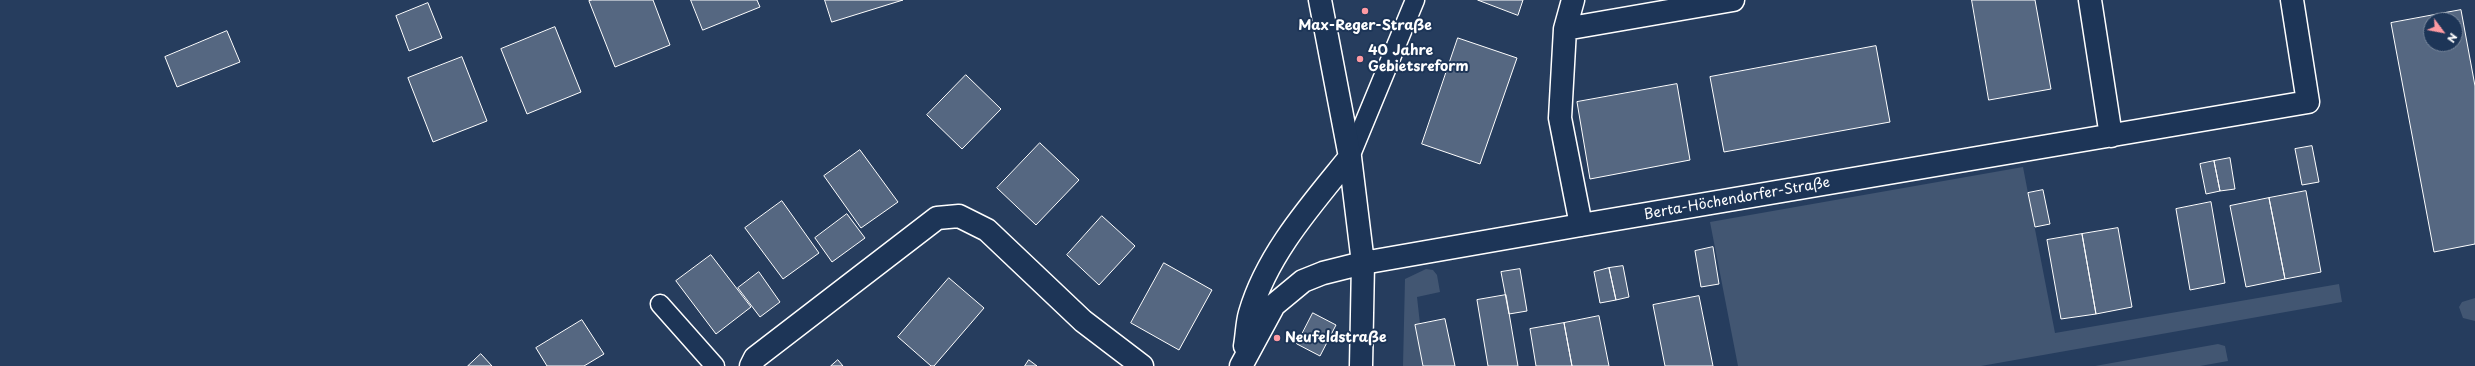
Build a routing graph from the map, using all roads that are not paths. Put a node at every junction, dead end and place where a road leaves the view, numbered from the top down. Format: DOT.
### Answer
graph roads {
  1 [pos="1320,0"];
  2 [pos="1415,0"];
  3 [pos="1573,0"];
  4 [pos="1733,0"];
  5 [pos="2090,0"];
  6 [pos="2292,0"];
  7 [pos="1565,29"];
  8 [pos="2111,136"];
  9 [pos="1350,157"];
  10 [pos="1581,225"];
  11 [pos="1363,263"];
  12 [pos="660,304"];
  13 [pos="1242,363"];
  14 [pos="715,366"];
  15 [pos="751,366"];
  16 [pos="1142,366"];
  17 [pos="1361,366"];
  1 -- 9 [label="street"];
  2 -- 9 [label="lane"];
  3 -- 7 [label="street"];
  4 -- 7 [label="street"];
  5 -- 8 [label="street"];
  6 -- 8 [label="street, Berta-Höchendorfer-Straße"];
  7 -- 10 [label="street"];
  8 -- 10 [label="street, Berta-Höchendorfer-Straße"];
  9 -- 11 [label="street"];
  9 -- 13 [label="street"];
  10 -- 11 [label="street, Berta-Höchendorfer-Straße"];
  11 -- 13 [label="street"];
  11 -- 17 [label="street"];
  12 -- 14 [label="lane"];
  15 -- 16 [label="street"];
}
